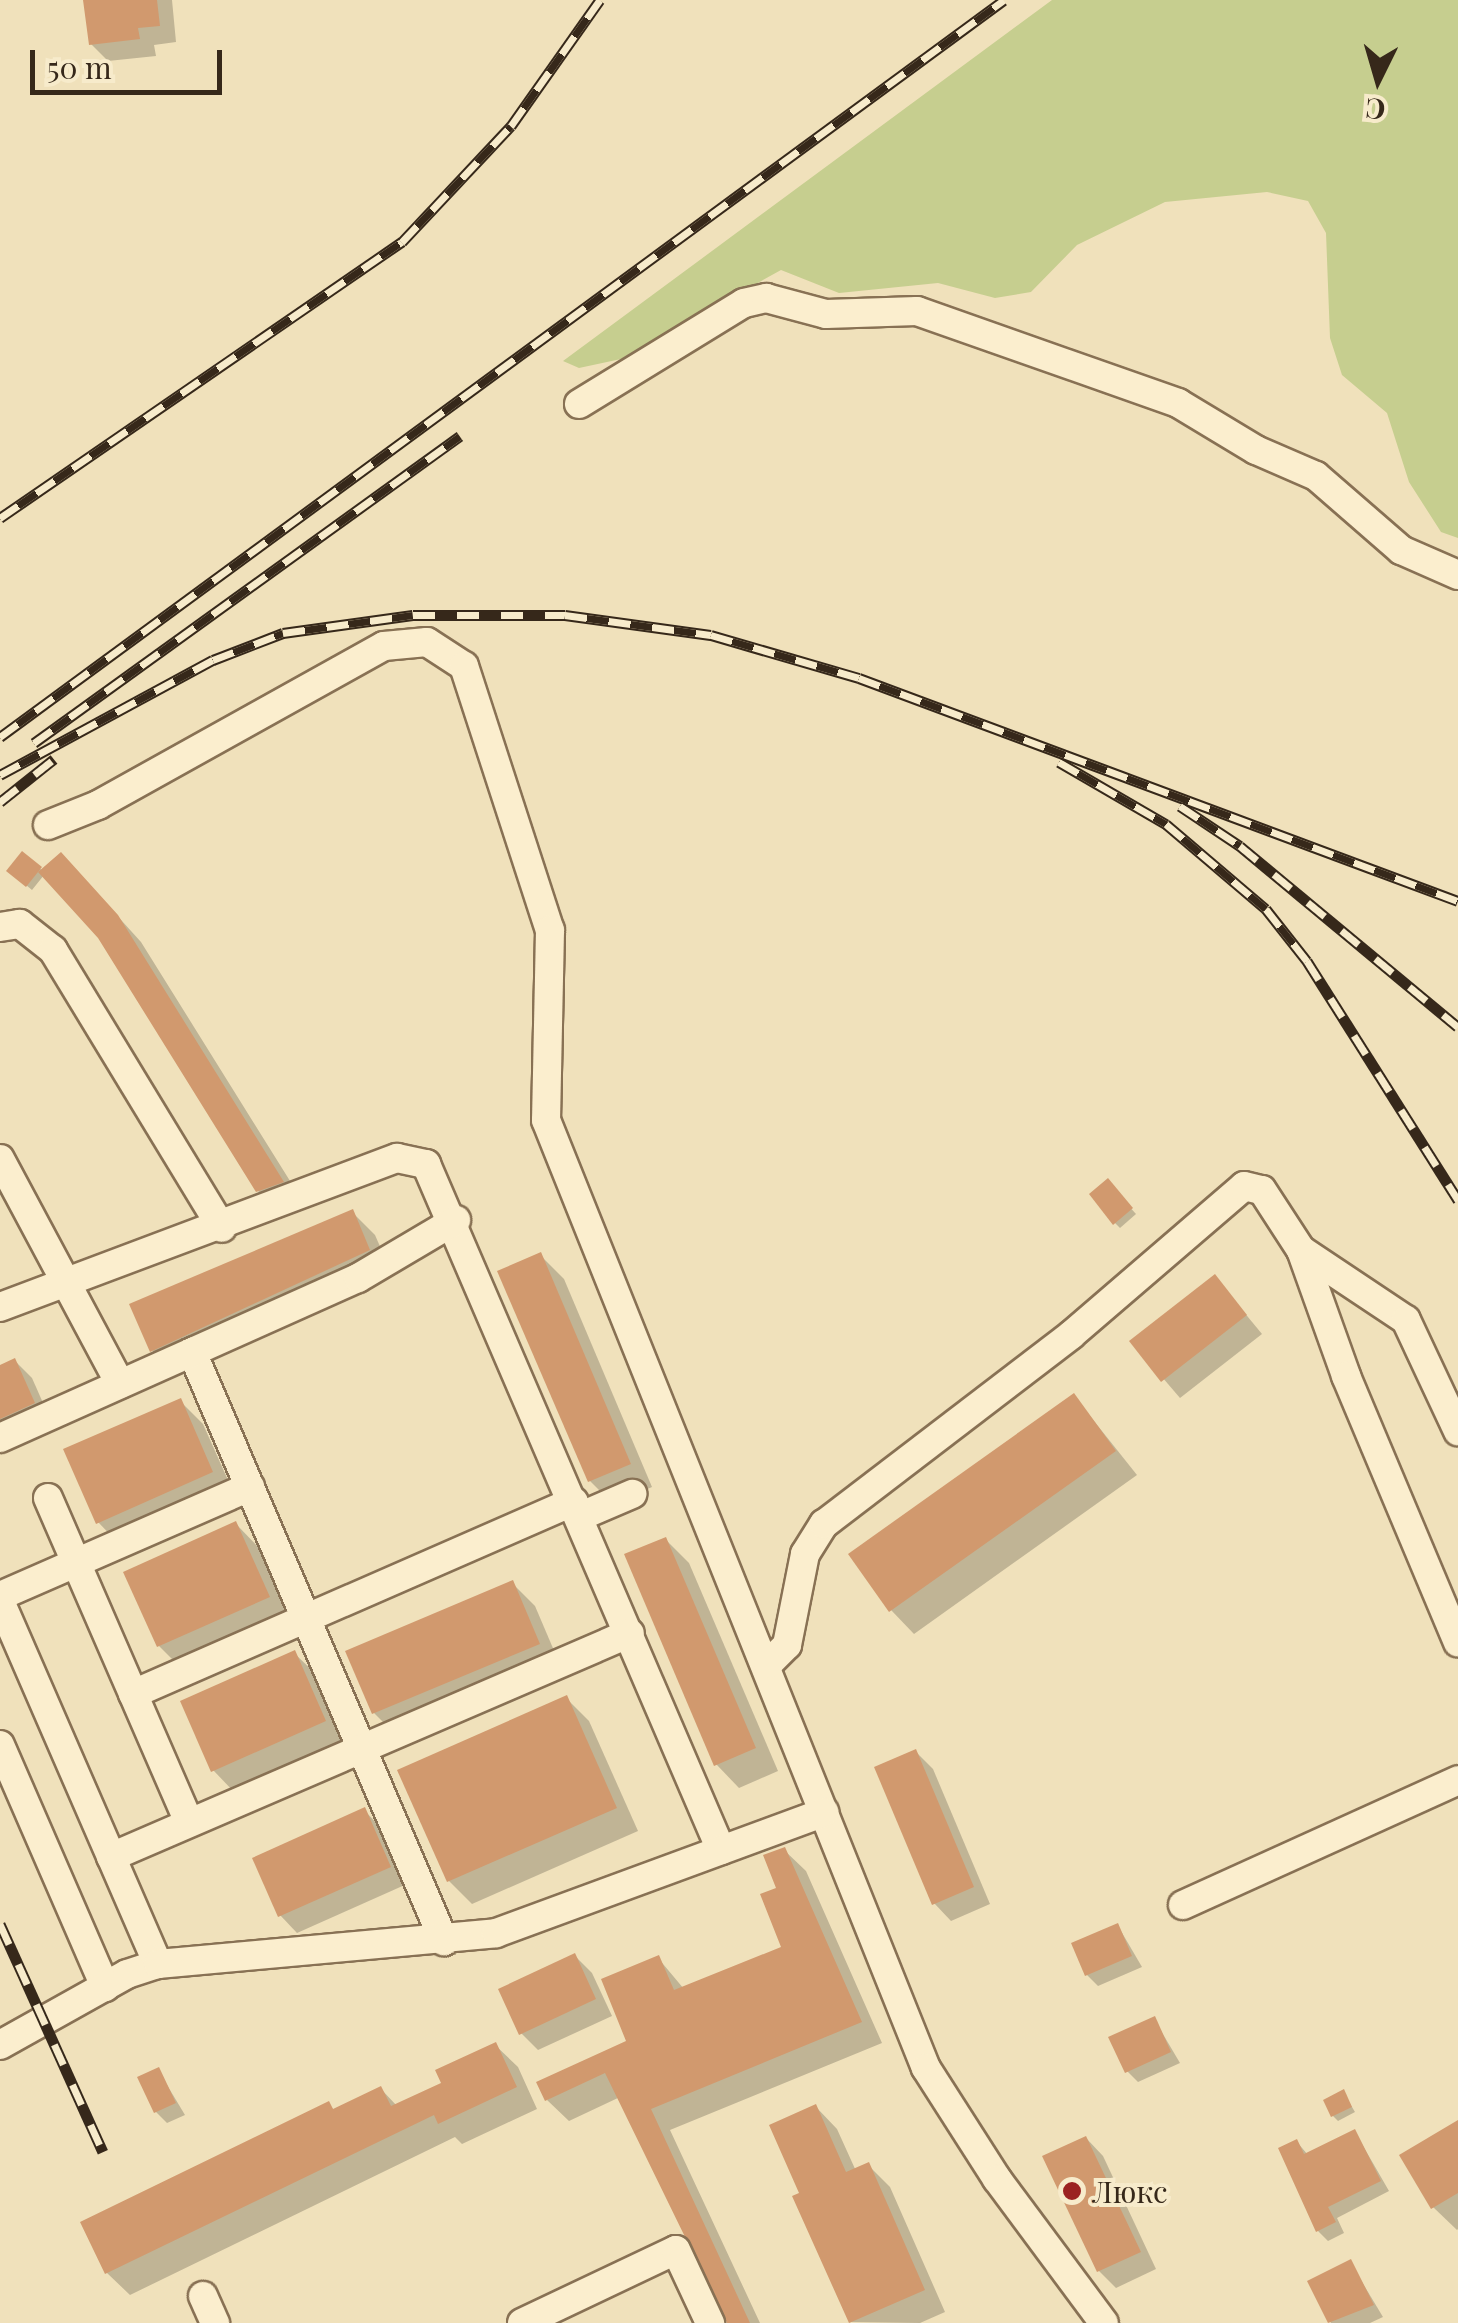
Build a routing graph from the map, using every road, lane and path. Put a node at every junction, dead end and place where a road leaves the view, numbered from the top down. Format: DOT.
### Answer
graph roads {
  1 [pos="579,404"];
  2 [pos="1458,576"];
  3 [pos="48,824"];
  4 [pos="0,927"];
  5 [pos="0,1159"];
  6 [pos="456,1220"];
  7 [pos="222,1228"];
  8 [pos="1300,1250"];
  9 [pos="69,1278"];
  10 [pos="0,1307"];
  11 [pos="192,1352"];
  12 [pos="120,1384"];
  13 [pos="1458,1430"];
  14 [pos="0,1438"];
  15 [pos="250,1487"];
  16 [pos="632,1494"];
  17 [pos="48,1498"];
  18 [pos="577,1509"];
  19 [pos="76,1563"];
  20 [pos="0,1598"];
  21 [pos="306,1618"];
  22 [pos="630,1633"];
  23 [pos="1458,1642"];
  24 [pos="768,1664"];
  25 [pos="133,1694"];
  26 [pos="0,1745"];
  27 [pos="361,1747"];
  28 [pos="1458,1780"];
  29 [pos="824,1812"];
  30 [pos="189,1823"];
  31 [pos="721,1850"];
  32 [pos="111,1858"];
  33 [pos="1183,1905"];
  34 [pos="444,1941"];
  35 [pos="158,1964"];
  36 [pos="105,1987"];
  37 [pos="0,2045"];
  38 [pos="203,2296"];
  39 [pos="216,2323"];
  40 [pos="522,2323"];
  41 [pos="710,2323"];
  42 [pos="1104,2323"];
  1 -- 2 [label="street"];
  3 -- 24 [label="street"];
  4 -- 7 [label="street"];
  5 -- 9 [label="street"];
  6 -- 7 [label="street"];
  6 -- 11 [label="street"];
  6 -- 18 [label="street"];
  7 -- 9 [label="street"];
  8 -- 13 [label="street"];
  8 -- 23 [label="street"];
  8 -- 24 [label="street"];
  9 -- 10 [label="street"];
  9 -- 12 [label="street"];
  11 -- 12 [label="street"];
  11 -- 15 [label="street"];
  12 -- 14 [label="street"];
  15 -- 19 [label="street"];
  15 -- 21 [label="street"];
  16 -- 18 [label="street"];
  17 -- 19 [label="street"];
  18 -- 21 [label="street"];
  18 -- 22 [label="street"];
  19 -- 20 [label="street"];
  19 -- 25 [label="street"];
  20 -- 32 [label="street"];
  21 -- 25 [label="street"];
  21 -- 27 [label="street"];
  22 -- 27 [label="street"];
  22 -- 31 [label="street"];
  24 -- 29 [label="street"];
  25 -- 30 [label="street"];
  26 -- 36 [label="street"];
  27 -- 30 [label="street"];
  27 -- 34 [label="street"];
  28 -- 33 [label="street"];
  29 -- 31 [label="street"];
  29 -- 42 [label="street"];
  30 -- 32 [label="street"];
  31 -- 34 [label="street"];
  32 -- 35 [label="street"];
  34 -- 35 [label="street"];
  35 -- 36 [label="street"];
  36 -- 37 [label="street"];
  38 -- 39 [label="street"];
  40 -- 41 [label="street"];
}
